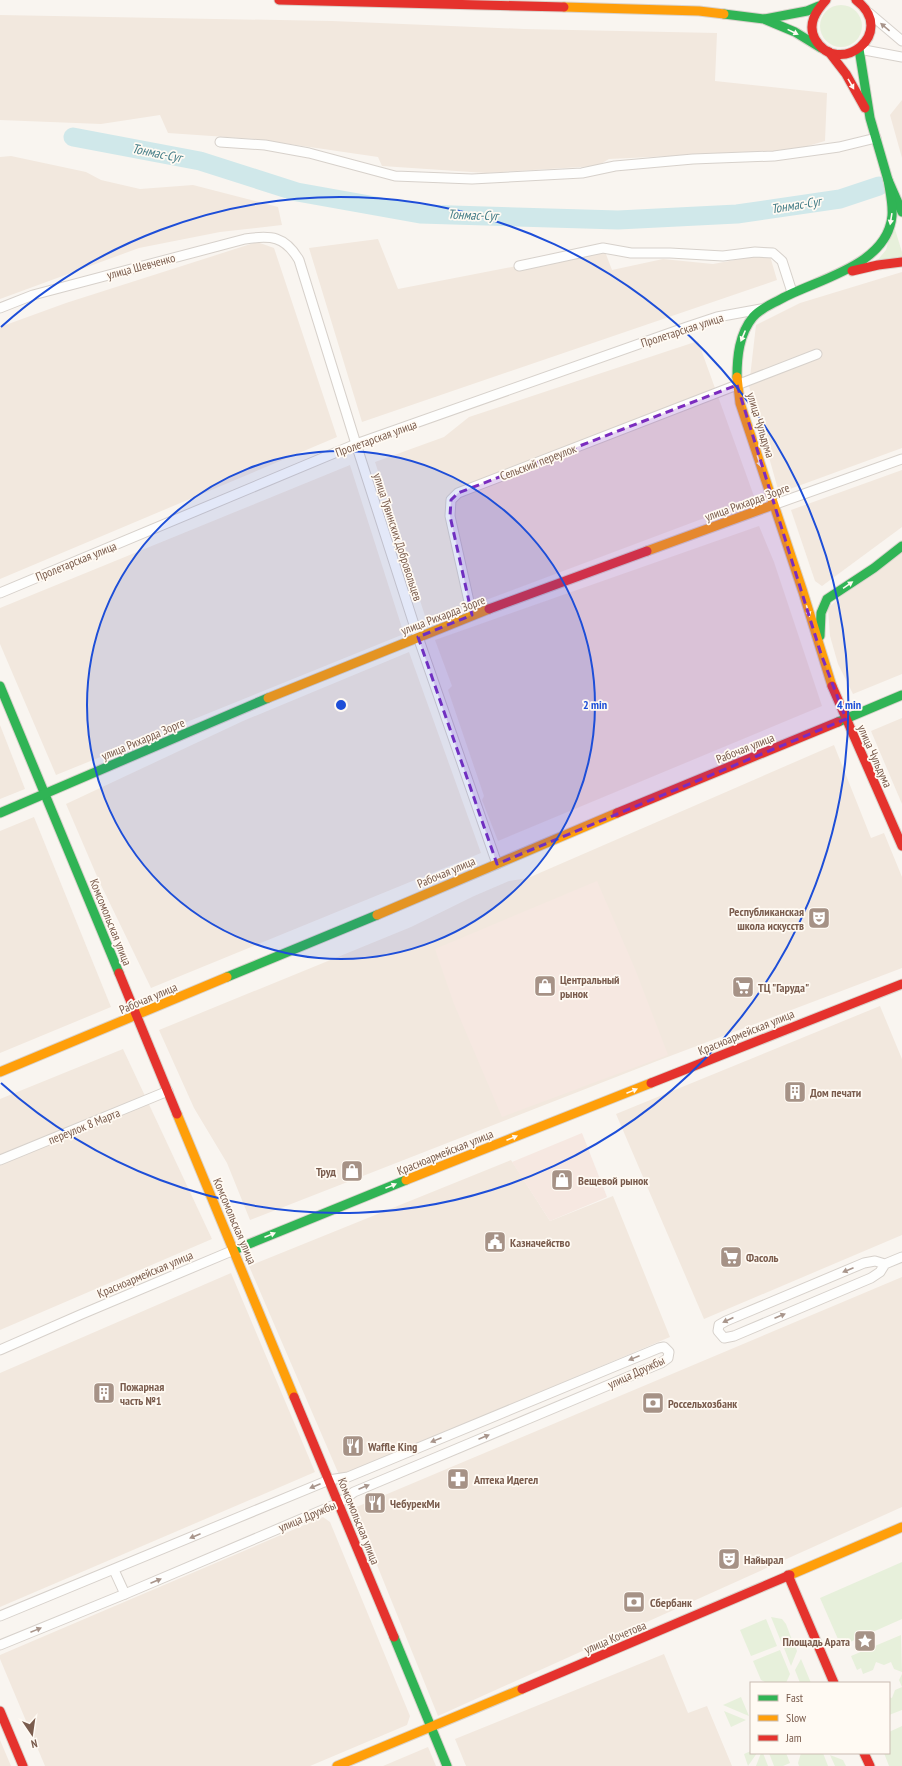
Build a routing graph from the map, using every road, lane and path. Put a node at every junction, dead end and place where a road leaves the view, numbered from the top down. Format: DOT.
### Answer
graph roads {
  1 [pos="279,0"];
  2 [pos="860,2"];
  3 [pos="821,3"];
  4 [pos="869,13"];
  5 [pos="764,20"];
  6 [pos="902,41"];
  7 [pos="859,49"];
  8 [pos="825,50"];
  9 [pos="902,57"];
  10 [pos="870,118"];
  11 [pos="876,138"];
  12 [pos="220,142"];
  13 [pos="888,180"];
  14 [pos="901,207"];
  15 [pos="284,242"];
  16 [pos="902,262"];
  17 [pos="519,266"];
  18 [pos="831,277"];
  19 [pos="792,292"];
  20 [pos="0,308"];
  21 [pos="761,309"];
  22 [pos="817,354"];
  23 [pos="737,385"];
  24 [pos="356,444"];
  25 [pos="902,459"];
  26 [pos="773,505"];
  27 [pos="902,546"];
  28 [pos="803,592"];
  29 [pos="0,593"];
  30 [pos="819,599"];
  31 [pos="472,615"];
  32 [pos="418,637"];
  33 [pos="820,654"];
  34 [pos="0,686"];
  35 [pos="902,695"];
  36 [pos="846,719"];
  37 [pos="45,794"];
  38 [pos="0,813"];
  39 [pos="899,832"];
  40 [pos="902,846"];
  41 [pos="496,864"];
  42 [pos="902,984"];
  43 [pos="137,1016"];
  44 [pos="0,1072"];
  45 [pos="168,1091"];
  46 [pos="0,1160"];
  47 [pos="234,1250"];
  48 [pos="902,1257"];
  49 [pos="885,1264"];
  50 [pos="0,1350"];
  51 [pos="568,1385"];
  52 [pos="574,1399"];
  53 [pos="329,1480"];
  54 [pos="339,1503"];
  55 [pos="902,1527"];
  56 [pos="114,1570"];
  57 [pos="788,1575"];
  58 [pos="125,1594"];
  59 [pos="0,1616"];
  60 [pos="0,1645"];
  61 [pos="834,1682"];
  62 [pos="0,1712"];
  63 [pos="430,1727"];
  64 [pos="864,1754"];
  65 [pos="23,1766"];
  66 [pos="337,1766"];
  67 [pos="447,1766"];
  68 [pos="870,1766"];
  1 -- 5 [label="street"];
  2 -- 4 [label="street"];
  3 -- 5 [label="street"];
  3 -- 8 [label="street"];
  6 -- 4 [label="street, one-way"];
  4 -- 7 [label="street"];
  5 -- 8 [label="street, one-way"];
  7 -- 8 [label="street"];
  7 -- 9 [label="street"];
  7 -- 10 [label="street, улица Чульдума"];
  8 -- 10 [label="street, улица Чульдума, one-way"];
  10 -- 11 [label="street, улица Чульдума"];
  11 -- 12 [label="street"];
  11 -- 13 [label="street, улица Чульдума"];
  13 -- 14 [label="street, улица Чульдума"];
  13 -- 18 [label="street, улица Чульдума, one-way"];
  15 -- 20 [label="street, улица Шевченко"];
  15 -- 24 [label="street, улица Тувинских Добровольцев"];
  16 -- 18 [label="street"];
  17 -- 19 [label="street"];
  18 -- 19 [label="street, улица Чульдума"];
  19 -- 21 [label="street, улица Чульдума"];
  21 -- 23 [label="street, улица Чульдума, one-way"];
  21 -- 24 [label="street, Пролетарская улица"];
  22 -- 23 [label="street, Сельский переулок"];
  23 -- 26 [label="street, улица Чульдума, one-way"];
  23 -- 31 [label="street, Сельский переулок"];
  24 -- 29 [label="street, Пролетарская улица"];
  24 -- 32 [label="street, улица Тувинских Добровольцев"];
  25 -- 26 [label="street, улица Рихарда Зорге"];
  26 -- 28 [label="street, улица Чульдума"];
  26 -- 31 [label="street, улица Рихарда Зорге"];
  30 -- 27 [label="street, one-way"];
  28 -- 30 [label="street"];
  28 -- 33 [label="street, улица Чульдума, one-way"];
  30 -- 33 [label="street, улица Чульдума"];
  31 -- 32 [label="street, улица Рихарда Зорге"];
  32 -- 37 [label="street, улица Рихарда Зорге"];
  32 -- 41 [label="street, улица Тувинских Добровольцев"];
  33 -- 36 [label="street, улица Чульдума"];
  34 -- 37 [label="street, Комсомольская улица"];
  35 -- 36 [label="street, Рабочая улица"];
  36 -- 39 [label="street, улица Чульдума"];
  36 -- 41 [label="street, Рабочая улица"];
  37 -- 38 [label="street, улица Рихарда Зорге"];
  37 -- 43 [label="street, Комсомольская улица"];
  39 -- 40 [label="street, улица Чульдума"];
  41 -- 43 [label="street, Рабочая улица"];
  47 -- 42 [label="street, Красноармейская улица, one-way"];
  43 -- 44 [label="street, Рабочая улица"];
  43 -- 45 [label="street, Комсомольская улица"];
  45 -- 46 [label="street, переулок 8 Марта"];
  45 -- 47 [label="street, Комсомольская улица"];
  47 -- 50 [label="street, Красноармейская улица"];
  47 -- 53 [label="street, Комсомольская улица"];
  48 -- 49 [label="street"];
  49 -- 49 [label="street, one-way"];
  51 -- 52 [label="street"];
  52 -- 51 [label="street, улица Дружбы, one-way"];
  51 -- 53 [label="street, улица Дружбы, one-way"];
  54 -- 52 [label="street, улица Дружбы, one-way"];
  53 -- 54 [label="street, Комсомольская улица"];
  53 -- 56 [label="street, улица Дружбы, one-way"];
  58 -- 54 [label="street, улица Дружбы, one-way"];
  54 -- 63 [label="street, Комсомольская улица"];
  55 -- 57 [label="street, улица Кочетова"];
  56 -- 58 [label="street"];
  56 -- 59 [label="street, улица Дружбы"];
  57 -- 61 [label="street"];
  57 -- 63 [label="street, улица Кочетова"];
  60 -- 58 [label="street, улица Дружбы, one-way"];
  62 -- 65 [label="street"];
  63 -- 66 [label="street, улица Кочетова"];
  63 -- 67 [label="street, Комсомольская улица"];
  64 -- 68 [label="street"];
}
